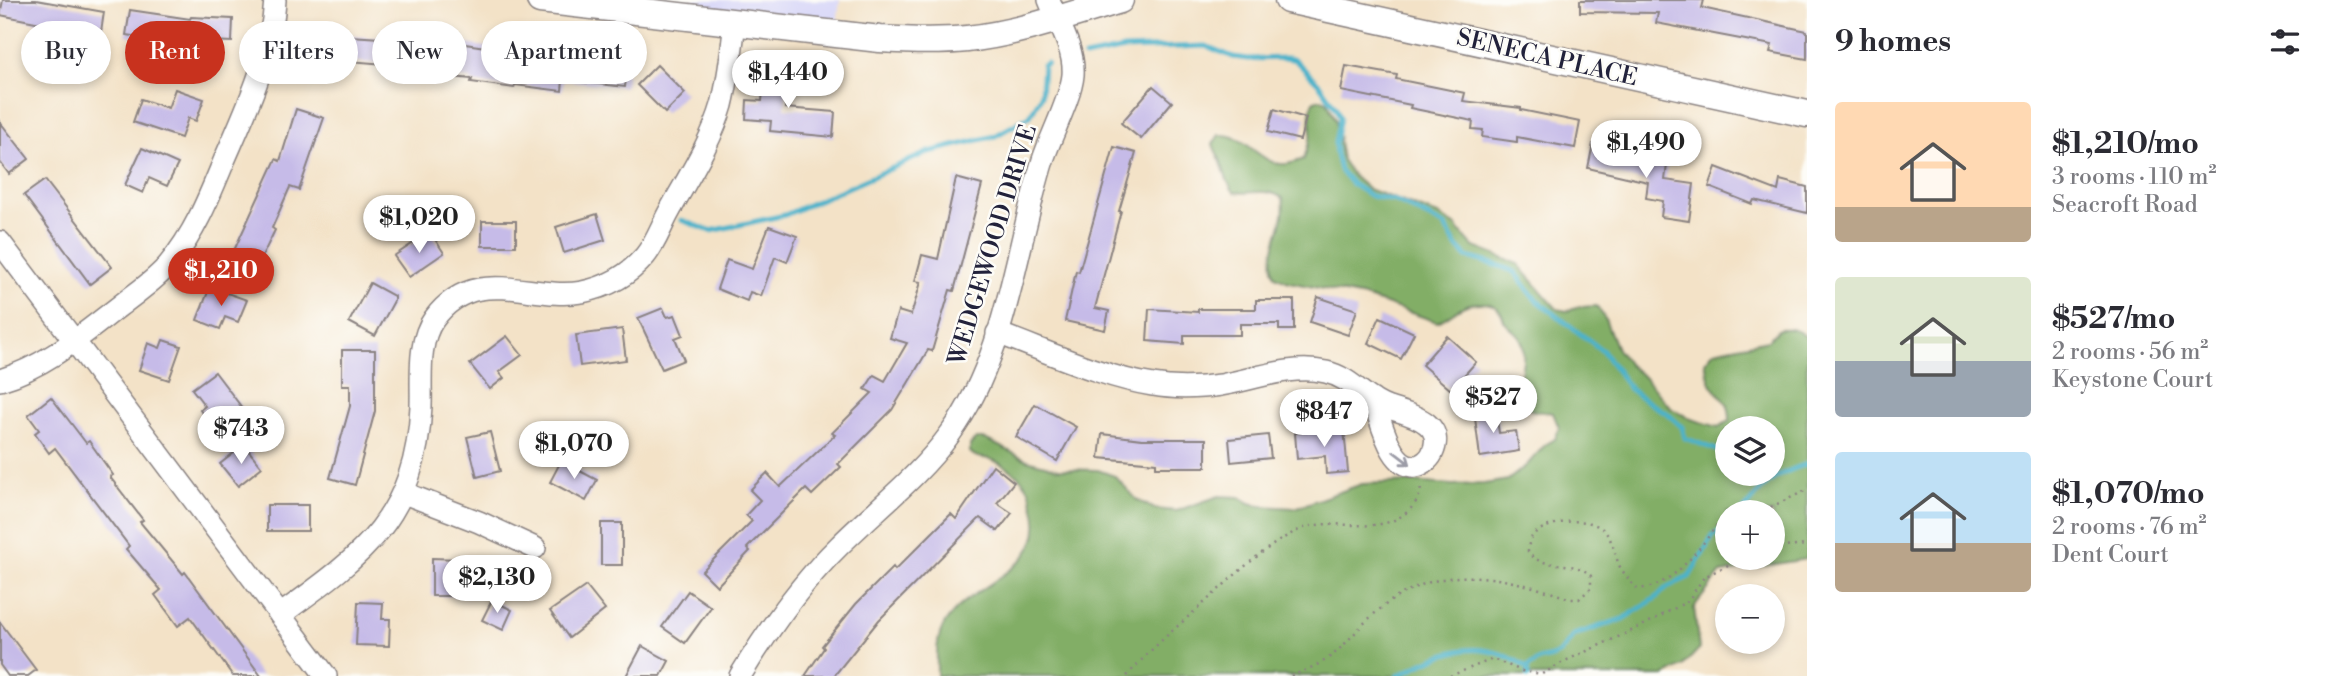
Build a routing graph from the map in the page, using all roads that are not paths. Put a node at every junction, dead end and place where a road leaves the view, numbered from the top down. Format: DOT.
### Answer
graph roads {
  1 [pos="275,0"];
  2 [pos="540,0"];
  3 [pos="1120,0"];
  4 [pos="1288,0"];
  5 [pos="1322,3"];
  6 [pos="1052,10"];
  7 [pos="735,21"];
  8 [pos="1807,114"];
  9 [pos="0,242"];
  10 [pos="997,332"];
  11 [pos="74,342"];
  12 [pos="0,380"];
  13 [pos="1371,399"];
  14 [pos="404,493"];
  15 [pos="535,548"];
  16 [pos="280,615"];
  17 [pos="326,676"];
  18 [pos="740,676"];
  1 -- 11 [label="street"];
  2 -- 7 [label="street"];
  3 -- 6 [label="street"];
  4 -- 5 [label="street, SENECA PLACE"];
  5 -- 8 [label="street, SENECA PLACE"];
  6 -- 7 [label="street"];
  6 -- 10 [label="street, WEDGEWOOD DRIVE"];
  7 -- 14 [label="street"];
  9 -- 11 [label="street"];
  10 -- 13 [label="street"];
  10 -- 18 [label="street, WEDGEWOOD DRIVE"];
  11 -- 12 [label="street"];
  11 -- 16 [label="street"];
  13 -- 13 [label="street, one-way"];
  14 -- 15 [label="street"];
  14 -- 16 [label="street"];
  16 -- 17 [label="street"];
}
